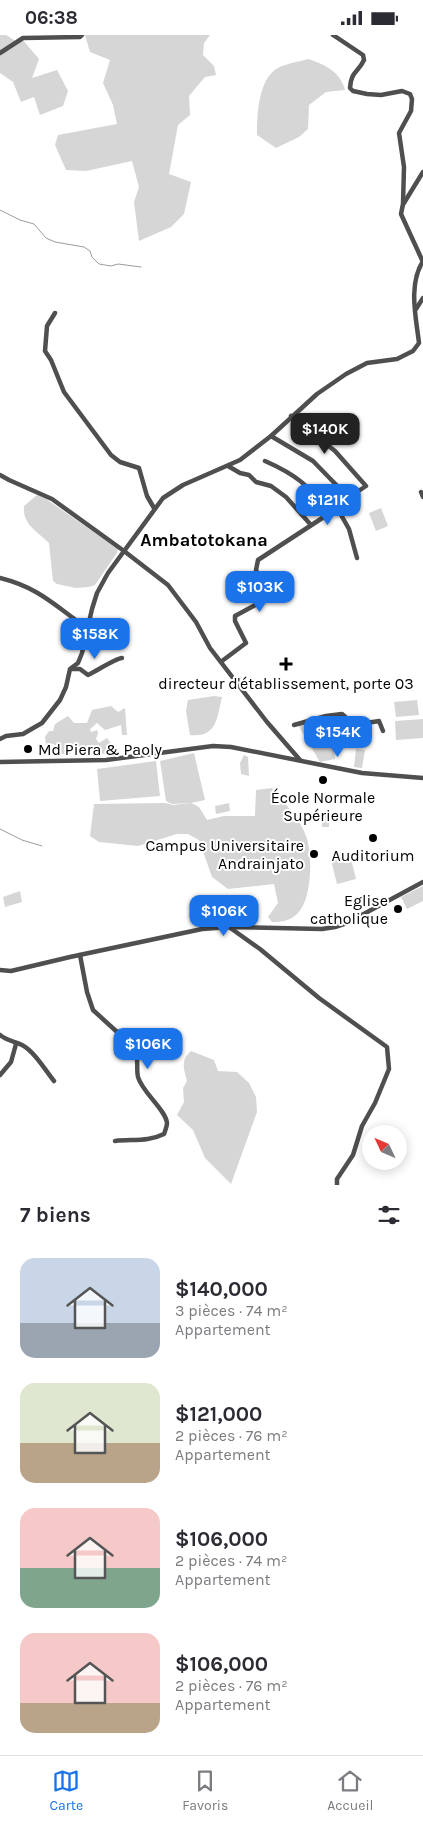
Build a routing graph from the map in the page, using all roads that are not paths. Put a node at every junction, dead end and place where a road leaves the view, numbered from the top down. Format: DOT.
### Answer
graph roads {
  1 [pos="82,35"];
  2 [pos="333,35"];
  3 [pos="0,53"];
  4 [pos="423,172"];
  5 [pos="403,204"];
  6 [pos="423,261"];
  7 [pos="423,298"];
  8 [pos="415,310"];
  9 [pos="55,313"];
  10 [pos="291,416"];
  11 [pos="272,436"];
  12 [pos="265,461"];
  13 [pos="228,466"];
  14 [pos="0,475"];
  15 [pos="348,497"];
  16 [pos="336,506"];
  17 [pos="154,508"];
  18 [pos="330,513"];
  19 [pos="311,525"];
  20 [pos="124,551"];
  21 [pos="357,558"];
  22 [pos="0,578"];
  23 [pos="87,628"];
  24 [pos="122,658"];
  25 [pos="222,661"];
  26 [pos="70,669"];
  27 [pos="294,725"];
  28 [pos="383,731"];
  29 [pos="0,739"];
  30 [pos="301,761"];
  31 [pos="0,762"];
  32 [pos="423,779"];
  33 [pos="423,882"];
  34 [pos="228,927"];
  35 [pos="80,955"];
  36 [pos="0,970"];
  37 [pos="0,1035"];
  38 [pos="16,1043"];
  39 [pos="0,1075"];
  40 [pos="54,1081"];
  41 [pos="115,1141"];
  42 [pos="337,1185"];
  1 -- 3 [label="street"];
  2 -- 5 [label="street"];
  4 -- 5 [label="street"];
  5 -- 6 [label="street"];
  6 -- 8 [label="street"];
  7 -- 8 [label="street"];
  8 -- 10 [label="street"];
  9 -- 17 [label="street"];
  10 -- 11 [label="street"];
  10 -- 15 [label="street"];
  11 -- 13 [label="street"];
  11 -- 15 [label="street"];
  12 -- 18 [label="street"];
  13 -- 17 [label="street"];
  13 -- 19 [label="street"];
  14 -- 20 [label="street"];
  15 -- 16 [label="street"];
  16 -- 18 [label="street"];
  16 -- 21 [label="street"];
  17 -- 20 [label="street"];
  18 -- 19 [label="street"];
  19 -- 25 [label="street"];
  20 -- 23 [label="street"];
  20 -- 25 [label="street"];
  22 -- 23 [label="street"];
  23 -- 26 [label="street"];
  24 -- 26 [label="street"];
  25 -- 30 [label="street"];
  26 -- 29 [label="street"];
  27 -- 28 [label="street"];
  30 -- 31 [label="street"];
  30 -- 32 [label="street"];
  33 -- 34 [label="street"];
  34 -- 35 [label="street"];
  34 -- 42 [label="street"];
  35 -- 36 [label="street"];
  35 -- 41 [label="street"];
  37 -- 38 [label="street"];
  38 -- 39 [label="street"];
  38 -- 40 [label="street"];
}
